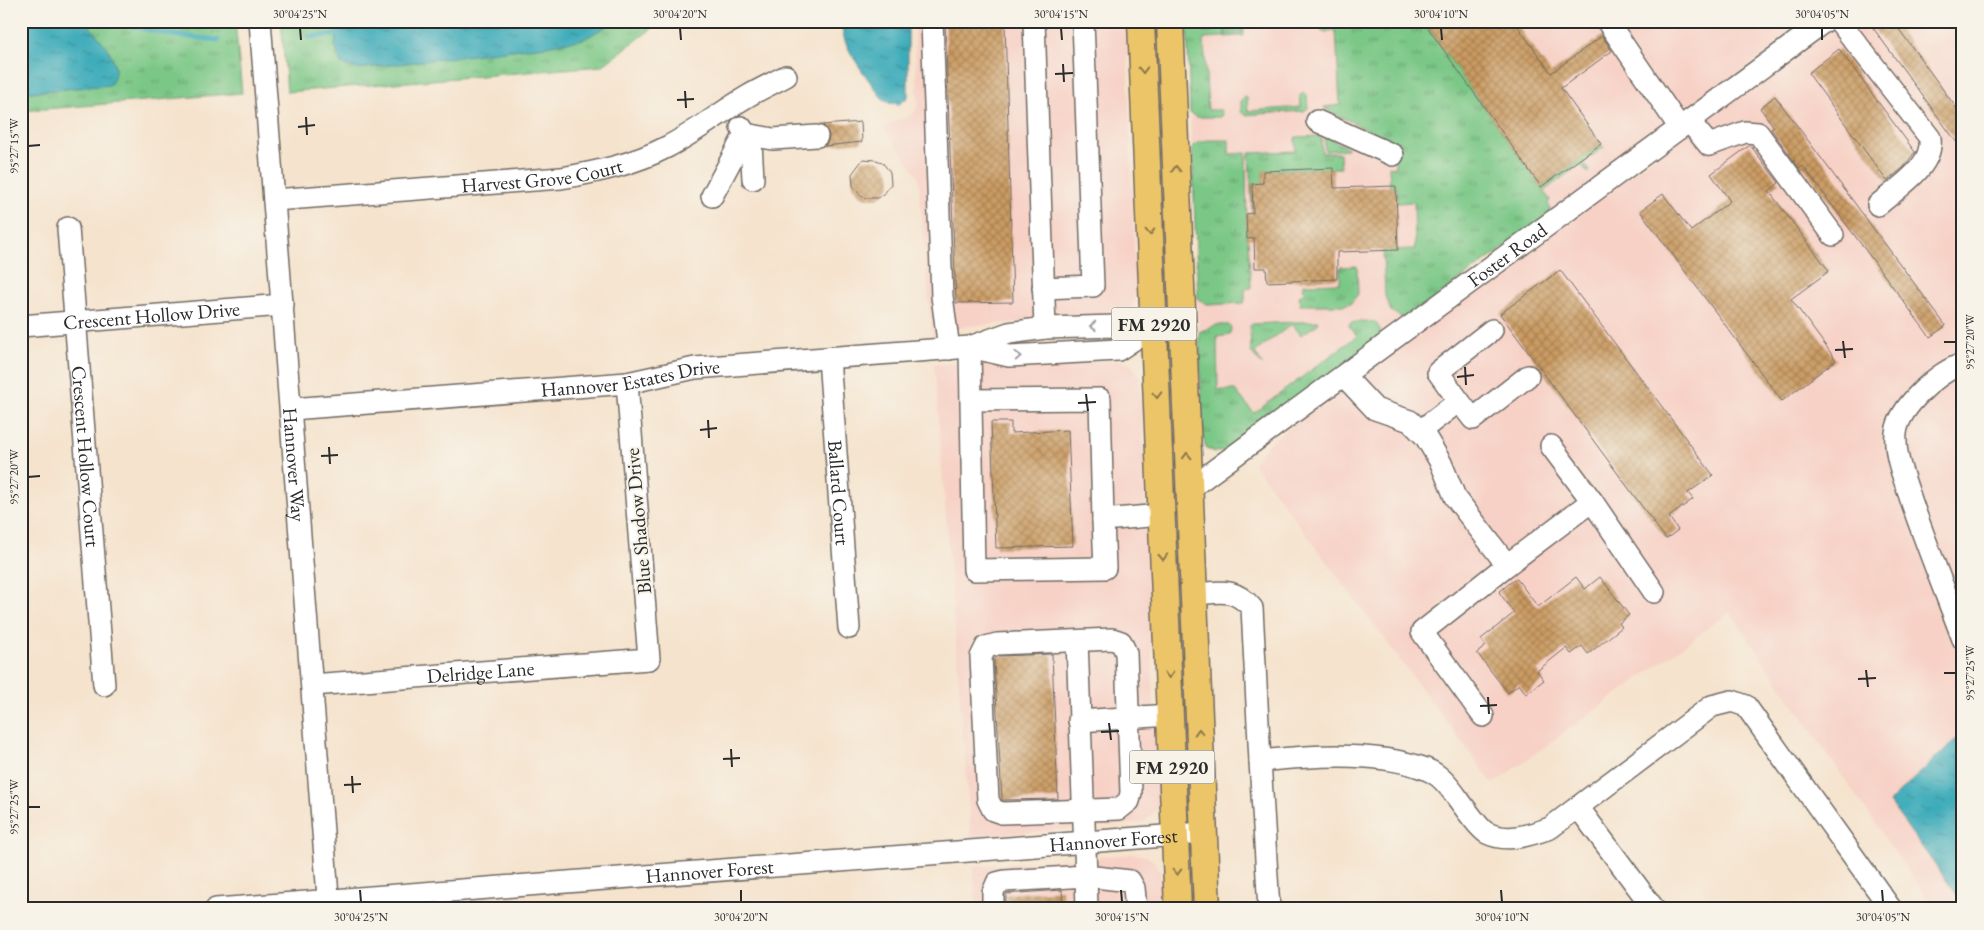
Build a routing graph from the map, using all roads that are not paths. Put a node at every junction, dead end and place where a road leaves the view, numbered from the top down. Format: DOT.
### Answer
graph roads {
  1 [pos="260,21"];
  2 [pos="932,21"];
  3 [pos="1034,21"];
  4 [pos="1083,21"];
  5 [pos="1141,21"];
  6 [pos="1170,21"];
  7 [pos="1607,21"];
  8 [pos="1825,21"];
  9 [pos="1840,21"];
  10 [pos="786,76"];
  11 [pos="730,108"];
  12 [pos="1317,121"];
  13 [pos="1684,125"];
  14 [pos="745,134"];
  15 [pos="817,136"];
  16 [pos="1393,155"];
  17 [pos="753,179"];
  18 [pos="712,196"];
  19 [pos="274,200"];
  20 [pos="1878,204"];
  21 [pos="68,228"];
  22 [pos="1833,235"];
  23 [pos="1043,288"];
  24 [pos="283,305"];
  25 [pos="76,322"];
  26 [pos="21,326"];
  27 [pos="1044,328"];
  28 [pos="1492,330"];
  29 [pos="1147,334"];
  30 [pos="970,347"];
  31 [pos="949,349"];
  32 [pos="829,358"];
  33 [pos="1963,364"];
  34 [pos="1344,376"];
  35 [pos="1528,376"];
  36 [pos="627,383"];
  37 [pos="971,400"];
  38 [pos="1460,402"];
  39 [pos="291,409"];
  40 [pos="1420,431"];
  41 [pos="1551,446"];
  42 [pos="1189,489"];
  43 [pos="1592,501"];
  44 [pos="1161,515"];
  45 [pos="1104,520"];
  46 [pos="1507,565"];
  47 [pos="1654,592"];
  48 [pos="1193,594"];
  49 [pos="849,628"];
  50 [pos="1963,640"];
  51 [pos="1077,641"];
  52 [pos="649,659"];
  53 [pos="312,685"];
  54 [pos="104,686"];
  55 [pos="1170,715"];
  56 [pos="1482,716"];
  57 [pos="1129,719"];
  58 [pos="1080,721"];
  59 [pos="1260,761"];
  60 [pos="1578,806"];
  61 [pos="1083,812"];
  62 [pos="1203,833"];
  63 [pos="1175,836"];
  64 [pos="1084,842"];
  65 [pos="1086,876"];
  66 [pos="329,904"];
  67 [pos="216,909"];
  68 [pos="993,909"];
  69 [pos="1087,909"];
  70 [pos="1136,909"];
  71 [pos="1178,909"];
  72 [pos="1207,909"];
  73 [pos="1269,909"];
  74 [pos="1654,909"];
  75 [pos="1891,909"];
  1 -- 19 [label="street, Hannover Way"];
  2 -- 31 [label="street"];
  3 -- 23 [label="street"];
  4 -- 23 [label="street"];
  5 -- 29 [label="main road, FM 2920 / FM 2920, one-way"];
  42 -- 6 [label="main road, FM 2920 / FM 2920, one-way"];
  7 -- 13 [label="street"];
  8 -- 13 [label="street, Foster Road"];
  9 -- 20 [label="street"];
  10 -- 11 [label="street, Harvest Grove Court"];
  11 -- 14 [label="street"];
  11 -- 19 [label="street, Harvest Grove Court"];
  12 -- 16 [label="street"];
  13 -- 22 [label="street"];
  13 -- 34 [label="street, Foster Road"];
  14 -- 15 [label="street"];
  14 -- 17 [label="street"];
  14 -- 18 [label="street"];
  19 -- 24 [label="street, Hannover Way"];
  21 -- 25 [label="street, Crescent Hollow Court"];
  23 -- 27 [label="street"];
  24 -- 25 [label="street, Crescent Hollow Drive"];
  24 -- 39 [label="street, Hannover Way"];
  25 -- 26 [label="street, Crescent Hollow Drive"];
  25 -- 54 [label="street, Crescent Hollow Court"];
  29 -- 27 [label="street, Hannover Estates Drive, one-way"];
  27 -- 30 [label="street, Hannover Estates Drive"];
  28 -- 38 [label="street"];
  30 -- 29 [label="street, Hannover Estates Drive, one-way"];
  29 -- 44 [label="main road, FM 2920 / FM 2920, one-way"];
  30 -- 31 [label="street, Hannover Estates Drive"];
  30 -- 37 [label="street"];
  31 -- 32 [label="street, Hannover Estates Drive"];
  32 -- 36 [label="street, Hannover Estates Drive"];
  32 -- 49 [label="street, Ballard Court"];
  33 -- 50 [label="street"];
  34 -- 40 [label="street"];
  34 -- 42 [label="street, Foster Road"];
  35 -- 38 [label="street"];
  36 -- 39 [label="street, Hannover Estates Drive"];
  36 -- 52 [label="street, Blue Shadow Drive"];
  37 -- 45 [label="street"];
  37 -- 45 [label="street"];
  38 -- 40 [label="street"];
  39 -- 53 [label="street, Hannover Way"];
  40 -- 46 [label="street"];
  41 -- 43 [label="street"];
  42 -- 48 [label="main road, FM 2920 / FM 2920"];
  43 -- 46 [label="street"];
  43 -- 47 [label="street"];
  44 -- 45 [label="street"];
  44 -- 55 [label="main road, FM 2920 / FM 2920, one-way"];
  46 -- 56 [label="street"];
  48 -- 59 [label="street"];
  62 -- 48 [label="main road, FM 2920 / FM 2920, one-way"];
  51 -- 57 [label="street"];
  51 -- 58 [label="street"];
  51 -- 61 [label="street"];
  52 -- 53 [label="street, Delridge Lane"];
  53 -- 66 [label="street, Hannover Way"];
  55 -- 57 [label="street"];
  55 -- 63 [label="main road, FM 2920 / FM 2920"];
  57 -- 58 [label="street"];
  57 -- 61 [label="street"];
  58 -- 61 [label="street"];
  59 -- 60 [label="street"];
  59 -- 73 [label="street"];
  60 -- 74 [label="street"];
  60 -- 75 [label="street"];
  61 -- 64 [label="street"];
  62 -- 63 [label="street, Hannover Forest"];
  62 -- 72 [label="main road, FM 2920 / FM 2920"];
  63 -- 64 [label="street, Hannover Forest"];
  63 -- 71 [label="main road, FM 2920 / FM 2920, one-way"];
  64 -- 65 [label="street"];
  64 -- 66 [label="street, Hannover Forest"];
  65 -- 68 [label="street"];
  65 -- 69 [label="street"];
  65 -- 70 [label="street"];
  66 -- 67 [label="street, Hannover Forest"];
}
